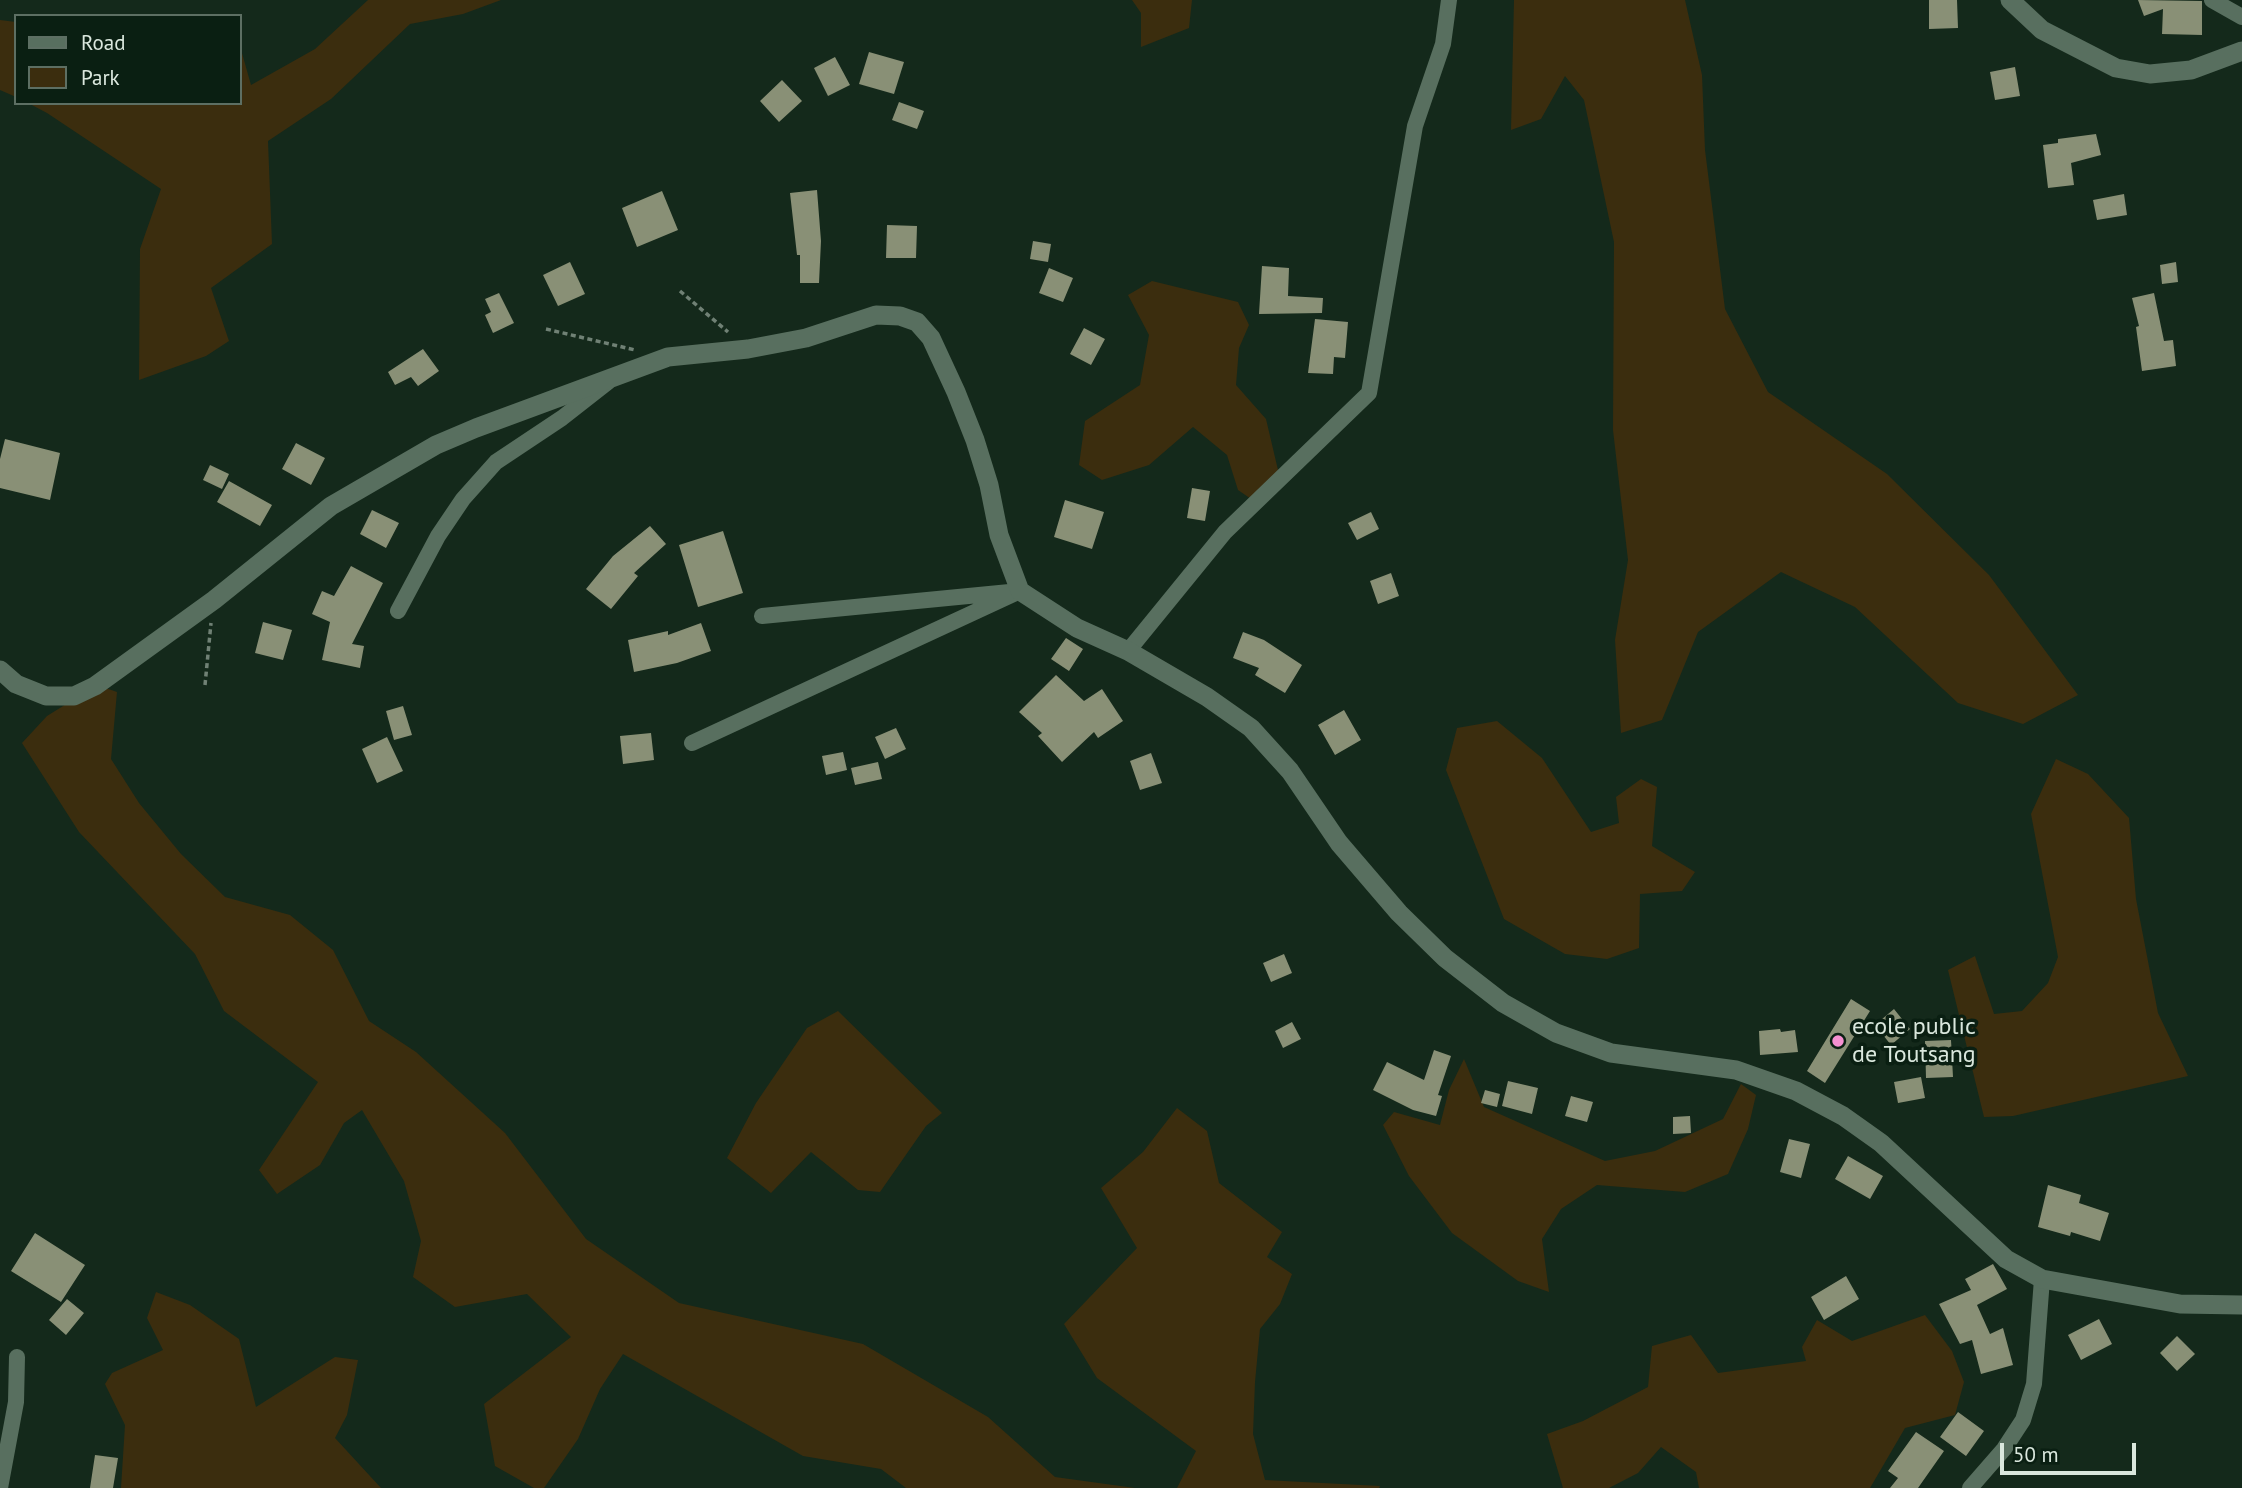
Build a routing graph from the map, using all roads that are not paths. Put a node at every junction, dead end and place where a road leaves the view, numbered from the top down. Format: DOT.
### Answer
graph roads {
  1 [pos="1449,0"];
  2 [pos="2010,0"];
  3 [pos="2212,0"];
  4 [pos="2242,17"];
  5 [pos="2242,51"];
  6 [pos="615,375"];
  7 [pos="1020,591"];
  8 [pos="398,611"];
  9 [pos="762,616"];
  10 [pos="1128,652"];
  11 [pos="0,670"];
  12 [pos="8,687"];
  13 [pos="692,743"];
  14 [pos="2042,1279"];
  15 [pos="2242,1305"];
  16 [pos="18,1357"];
  17 [pos="0,1488"];
  18 [pos="1970,1488"];
  1 -- 10 [label="street"];
  2 -- 5 [label="street"];
  3 -- 4 [label="street"];
  6 -- 7 [label="street"];
  6 -- 8 [label="street"];
  6 -- 12 [label="street"];
  7 -- 9 [label="street"];
  7 -- 10 [label="street"];
  7 -- 13 [label="street"];
  10 -- 14 [label="street"];
  11 -- 12 [label="street"];
  14 -- 15 [label="street"];
  14 -- 18 [label="street"];
  16 -- 17 [label="street"];
}
